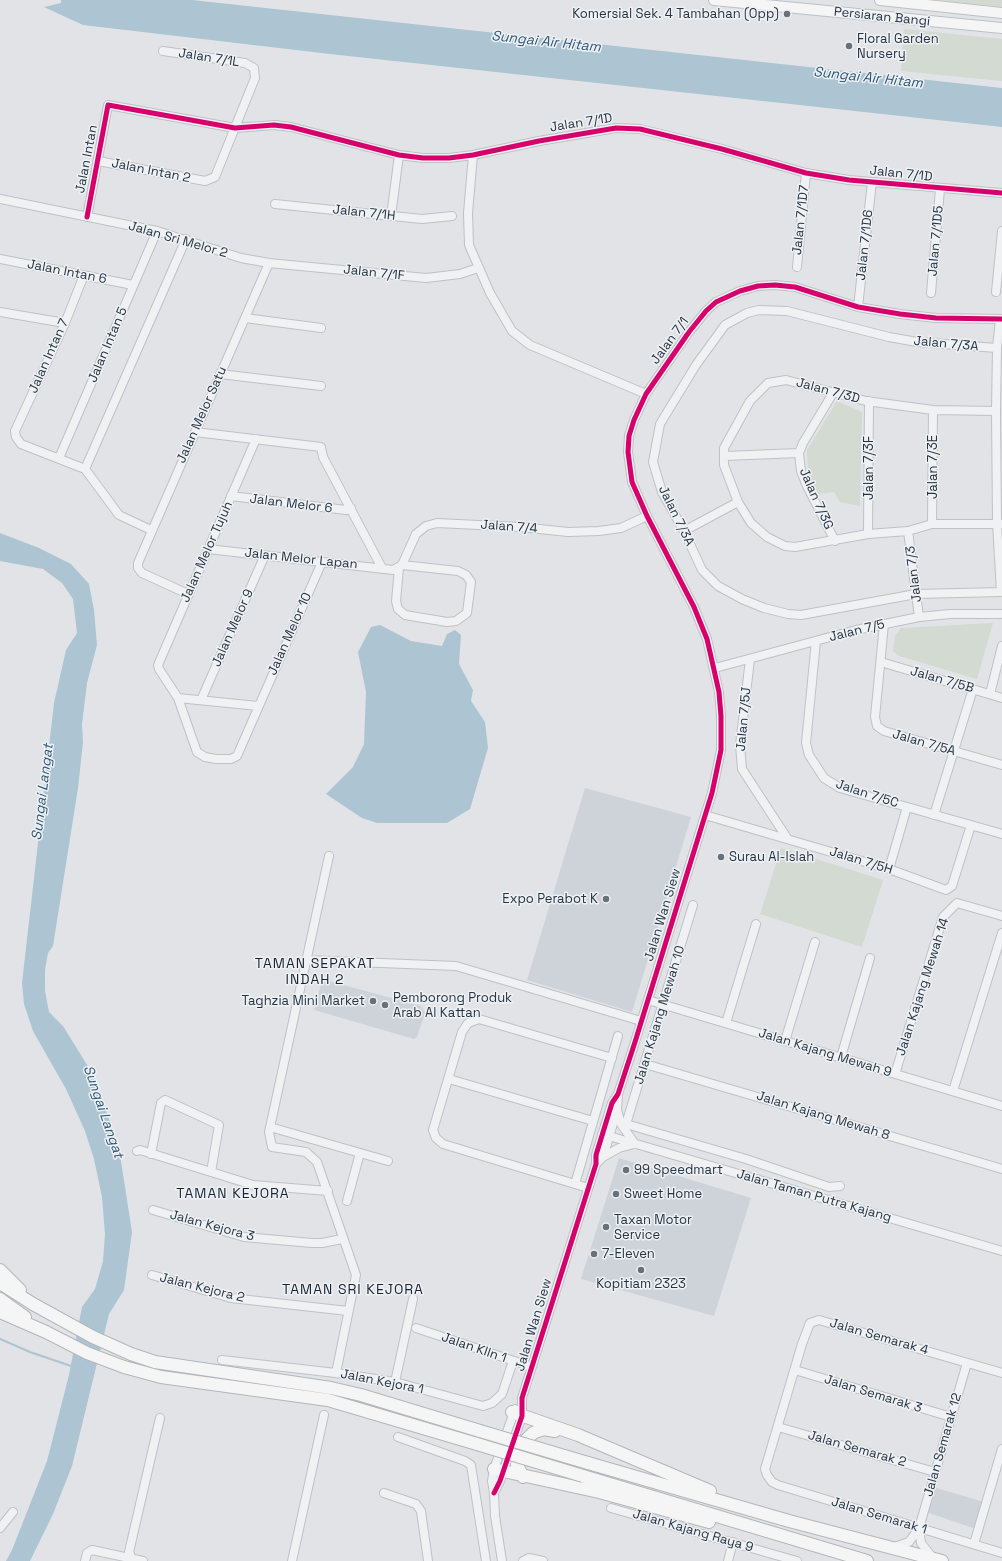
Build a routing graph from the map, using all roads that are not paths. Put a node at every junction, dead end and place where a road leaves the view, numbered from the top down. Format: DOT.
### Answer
graph roads {
  1 [pos="714,0"];
  2 [pos="880,0"];
  3 [pos="1002,13"];
  4 [pos="1002,28"];
  5 [pos="162,50"];
  6 [pos="108,105"];
  7 [pos="235,128"];
  8 [pos="399,155"];
  9 [pos="473,155"];
  10 [pos="98,161"];
  11 [pos="806,173"];
  12 [pos="872,182"];
  13 [pos="940,189"];
  14 [pos="1002,194"];
  15 [pos="0,199"];
  16 [pos="275,204"];
  17 [pos="391,216"];
  18 [pos="452,216"];
  19 [pos="87,217"];
  20 [pos="157,231"];
  21 [pos="1002,231"];
  22 [pos="186,240"];
  23 [pos="0,259"];
  24 [pos="269,263"];
  25 [pos="796,266"];
  26 [pos="478,268"];
  27 [pos="84,275"];
  28 [pos="133,285"];
  29 [pos="996,292"];
  30 [pos="931,293"];
  31 [pos="858,307"];
  32 [pos="0,312"];
  33 [pos="245,318"];
  34 [pos="1001,319"];
  35 [pos="65,323"];
  36 [pos="321,328"];
  37 [pos="997,348"];
  38 [pos="220,374"];
  39 [pos="321,386"];
  40 [pos="833,393"];
  41 [pos="646,394"];
  42 [pos="869,401"];
  43 [pos="933,410"];
  44 [pos="996,411"];
  45 [pos="195,432"];
  46 [pos="256,439"];
  47 [pos="799,453"];
  48 [pos="724,456"];
  49 [pos="59,458"];
  50 [pos="1000,460"];
  51 [pos="85,468"];
  52 [pos="231,496"];
  53 [pos="738,502"];
  54 [pos="351,508"];
  55 [pos="646,516"];
  56 [pos="932,524"];
  57 [pos="1000,524"];
  58 [pos="151,530"];
  59 [pos="684,531"];
  60 [pos="908,531"];
  61 [pos="868,534"];
  62 [pos="835,541"];
  63 [pos="208,549"];
  64 [pos="265,555"];
  65 [pos="322,562"];
  66 [pos="382,568"];
  67 [pos="398,568"];
  68 [pos="1001,592"];
  69 [pos="188,594"];
  70 [pos="916,594"];
  71 [pos="1002,614"];
  72 [pos="920,617"];
  73 [pos="884,624"];
  74 [pos="816,641"];
  75 [pos="1002,646"];
  76 [pos="750,658"];
  77 [pos="881,662"];
  78 [pos="715,668"];
  79 [pos="973,689"];
  80 [pos="990,694"];
  81 [pos="178,698"];
  82 [pos="1002,698"];
  83 [pos="201,700"];
  84 [pos="258,706"];
  85 [pos="954,751"];
  86 [pos="1002,765"];
  87 [pos="907,807"];
  88 [pos="705,815"];
  89 [pos="934,815"];
  90 [pos="971,825"];
  91 [pos="1002,834"];
  92 [pos="787,838"];
  93 [pos="329,856"];
  94 [pos="889,869"];
  95 [pos="693,905"];
  96 [pos="1002,916"];
  97 [pos="756,924"];
  98 [pos="1002,933"];
  99 [pos="815,942"];
  100 [pos="870,958"];
  101 [pos="306,960"];
  102 [pos="648,1000"];
  103 [pos="663,1004"];
  104 [pos="642,1021"];
  105 [pos="726,1023"];
  106 [pos="618,1036"];
  107 [pos="785,1041"];
  108 [pos="840,1057"];
  109 [pos="612,1058"];
  110 [pos="645,1064"];
  111 [pos="895,1074"];
  112 [pos="449,1079"];
  113 [pos="953,1091"];
  114 [pos="618,1094"];
  115 [pos="1002,1106"];
  116 [pos="617,1110"];
  117 [pos="594,1121"];
  118 [pos="270,1128"];
  119 [pos="606,1135"];
  120 [pos="635,1144"];
  121 [pos="137,1151"];
  122 [pos="360,1153"];
  123 [pos="151,1154"];
  124 [pos="603,1157"];
  125 [pos="388,1161"];
  126 [pos="596,1164"];
  127 [pos="1002,1169"];
  128 [pos="211,1172"];
  129 [pos="575,1184"];
  130 [pos="840,1186"];
  131 [pos="588,1188"];
  132 [pos="328,1191"];
  133 [pos="347,1201"];
  134 [pos="153,1210"];
  135 [pos="342,1239"];
  136 [pos="1002,1251"];
  137 [pos="0,1270"];
  138 [pos="152,1275"];
  139 [pos="0,1283"];
  140 [pos="0,1299"];
  141 [pos="413,1299"];
  142 [pos="33,1304"];
  143 [pos="348,1311"];
  144 [pos="0,1312"];
  145 [pos="416,1328"];
  146 [pos="46,1332"];
  147 [pos="222,1360"];
  148 [pos="513,1361"];
  149 [pos="967,1363"];
  150 [pos="532,1366"];
  151 [pos="795,1370"];
  152 [pos="336,1373"];
  153 [pos="1002,1373"];
  154 [pos="396,1382"];
  155 [pos="517,1414"];
  156 [pos="324,1415"];
  157 [pos="951,1417"];
  158 [pos="160,1418"];
  159 [pos="778,1427"];
  160 [pos="578,1435"];
  161 [pos="398,1437"];
  162 [pos="1002,1449"];
  163 [pos="765,1469"];
  164 [pos="498,1470"];
  165 [pos="935,1472"];
  166 [pos="523,1477"];
  167 [pos="998,1478"];
  168 [pos="384,1493"];
  169 [pos="612,1508"];
  170 [pos="752,1509"];
  171 [pos="12,1512"];
  172 [pos="0,1528"];
  173 [pos="919,1528"];
  174 [pos="760,1529"];
  175 [pos="733,1542"];
  176 [pos="974,1544"];
  177 [pos="891,1548"];
  178 [pos="1002,1553"];
  179 [pos="128,1556"];
  180 [pos="938,1560"];
  181 [pos="85,1561"];
  182 [pos="143,1561"];
  183 [pos="292,1561"];
  184 [pos="428,1561"];
  185 [pos="486,1561"];
  186 [pos="502,1561"];
  187 [pos="523,1561"];
  188 [pos="543,1561"];
  189 [pos="728,1561"];
  190 [pos="797,1561"];
  191 [pos="867,1561"];
  1 -- 4 [label="main road, Persiaran Bangi"];
  2 -- 3 [label="main road, Persiaran Bangi"];
  5 -- 7 [label="street, Jalan 7/1L"];
  6 -- 7 [label="street, Jalan 7/1D"];
  6 -- 10 [label="street, Jalan Intan"];
  7 -- 8 [label="street, Jalan 7/1D"];
  7 -- 10 [label="street, Jalan Intan 2"];
  8 -- 9 [label="street, Jalan 7/1D"];
  8 -- 17 [label="street"];
  9 -- 11 [label="street, Jalan 7/1D"];
  9 -- 26 [label="street"];
  10 -- 19 [label="street, Jalan Intan"];
  11 -- 12 [label="street, Jalan 7/1D"];
  11 -- 25 [label="street, Jalan 7/1D7"];
  12 -- 13 [label="street, Jalan 7/1D"];
  12 -- 31 [label="street, Jalan 7/1D6"];
  13 -- 14 [label="street, Jalan 7/1D"];
  13 -- 30 [label="street, Jalan 7/1D5"];
  15 -- 19 [label="street, Jalan Sri Melor 2"];
  16 -- 17 [label="street, Jalan 7/1H"];
  17 -- 18 [label="street, Jalan 7/1H"];
  19 -- 20 [label="street, Jalan Sri Melor 2"];
  20 -- 22 [label="street, Jalan Sri Melor 2"];
  20 -- 28 [label="street, Jalan Intan 5"];
  21 -- 29 [label="street"];
  22 -- 24 [label="street, Jalan Sri Melor 2"];
  22 -- 51 [label="street"];
  23 -- 27 [label="street, Jalan Intan 6"];
  24 -- 26 [label="street, Jalan 7/1F"];
  24 -- 33 [label="street, Jalan Melor Satu"];
  26 -- 41 [label="street"];
  27 -- 28 [label="street, Jalan Intan 6"];
  27 -- 35 [label="street, Jalan Intan 7"];
  28 -- 49 [label="street, Jalan Intan 5"];
  31 -- 34 [label="street, Jalan 7/1"];
  31 -- 41 [label="street, Jalan 7/1"];
  32 -- 35 [label="street"];
  33 -- 36 [label="street"];
  33 -- 38 [label="street, Jalan Melor Satu"];
  34 -- 37 [label="street"];
  35 -- 49 [label="street, Jalan Intan 7"];
  37 -- 44 [label="street"];
  37 -- 59 [label="street, Jalan 7/3A"];
  38 -- 39 [label="street"];
  38 -- 45 [label="street, Jalan Melor Satu"];
  40 -- 42 [label="street, Jalan 7/3D"];
  40 -- 47 [label="street, Jalan 7/3G"];
  40 -- 48 [label="street, Jalan 7/3D"];
  41 -- 55 [label="street, Jalan 7/1"];
  42 -- 43 [label="street, Jalan 7/3D"];
  42 -- 61 [label="street, Jalan 7/3F"];
  43 -- 44 [label="street, Jalan 7/3D"];
  43 -- 56 [label="street, Jalan 7/3E"];
  44 -- 50 [label="street"];
  45 -- 46 [label="street"];
  45 -- 58 [label="street, Jalan Melor Satu"];
  46 -- 52 [label="street, Jalan Melor Tujuh"];
  46 -- 54 [label="street"];
  47 -- 48 [label="street"];
  47 -- 62 [label="street, Jalan 7/3G"];
  48 -- 53 [label="street, Jalan 7/3D"];
  49 -- 51 [label="street"];
  50 -- 57 [label="street"];
  51 -- 58 [label="street"];
  52 -- 54 [label="street, Jalan Melor 6"];
  52 -- 63 [label="street, Jalan Melor Tujuh"];
  53 -- 59 [label="street"];
  53 -- 62 [label="street, Jalan 7/3D"];
  54 -- 66 [label="street"];
  55 -- 67 [label="street, Jalan 7/4"];
  55 -- 78 [label="street, Jalan 7/1"];
  56 -- 57 [label="street, Jalan 7/3D"];
  56 -- 60 [label="street, Jalan 7/3D"];
  57 -- 68 [label="street"];
  58 -- 69 [label="street, Jalan Melor Satu"];
  59 -- 70 [label="street, Jalan 7/3A"];
  60 -- 61 [label="street, Jalan 7/3D"];
  60 -- 70 [label="street, Jalan 7/3"];
  61 -- 62 [label="street, Jalan 7/3D"];
  63 -- 64 [label="street, Jalan Melor Lapan"];
  63 -- 69 [label="street, Jalan Melor Tujuh"];
  64 -- 65 [label="street, Jalan Melor Lapan"];
  64 -- 83 [label="street, Jalan Melor 9"];
  65 -- 66 [label="street, Jalan Melor Lapan"];
  65 -- 84 [label="street, Jalan Melor 10"];
  66 -- 67 [label="street, Jalan Melor Lapan"];
  67 -- 67 [label="street, Jalan Melor Lapan"];
  68 -- 70 [label="street, Jalan 7/3A"];
  69 -- 81 [label="street, Jalan Melor Tujuh"];
  70 -- 72 [label="street, Jalan 7/3"];
  71 -- 72 [label="street, Jalan 7/5"];
  72 -- 73 [label="street, Jalan 7/5"];
  73 -- 74 [label="street, Jalan 7/5"];
  73 -- 77 [label="street, Jalan 7/5A"];
  74 -- 76 [label="street, Jalan 7/5"];
  74 -- 87 [label="street, Jalan 7/5C"];
  75 -- 80 [label="street"];
  76 -- 78 [label="street, Jalan 7/5"];
  76 -- 92 [label="street, Jalan 7/5J"];
  77 -- 79 [label="street, Jalan 7/5B"];
  77 -- 85 [label="street, Jalan 7/5A"];
  78 -- 88 [label="street, Jalan Wan Siew"];
  79 -- 80 [label="street, Jalan 7/5B"];
  79 -- 85 [label="street"];
  80 -- 82 [label="street, Jalan 7/5B"];
  81 -- 83 [label="street"];
  81 -- 84 [label="street, Jalan Melor 10"];
  83 -- 84 [label="street"];
  85 -- 86 [label="street, Jalan 7/5A"];
  85 -- 89 [label="street"];
  87 -- 89 [label="street, Jalan 7/5C"];
  87 -- 94 [label="street"];
  88 -- 92 [label="street, Jalan 7/5H"];
  88 -- 102 [label="street, Jalan Wan Siew"];
  89 -- 90 [label="street, Jalan 7/5C"];
  90 -- 91 [label="street, Jalan 7/5C"];
  90 -- 94 [label="street, Jalan 7/5H"];
  92 -- 94 [label="street, Jalan 7/5H"];
  93 -- 101 [label="street"];
  95 -- 103 [label="street, Jalan Kajang Mewah 10"];
  96 -- 111 [label="street, Jalan Kajang Mewah 14"];
  97 -- 105 [label="street"];
  98 -- 113 [label="street"];
  99 -- 107 [label="street"];
  100 -- 108 [label="street"];
  101 -- 104 [label="street"];
  101 -- 118 [label="street"];
  102 -- 103 [label="street, Jalan Kajang Mewah 9"];
  102 -- 104 [label="street, Jalan Wan Siew"];
  103 -- 105 [label="street, Jalan Kajang Mewah 9"];
  103 -- 110 [label="street, Jalan Kajang Mewah 10"];
  104 -- 114 [label="street, Jalan Wan Siew"];
  105 -- 107 [label="street, Jalan Kajang Mewah 9"];
  106 -- 109 [label="street"];
  107 -- 108 [label="street, Jalan Kajang Mewah 9"];
  108 -- 111 [label="street, Jalan Kajang Mewah 9"];
  109 -- 112 [label="street"];
  109 -- 117 [label="street"];
  110 -- 127 [label="street, Jalan Kajang Mewah 8"];
  110 -- 130 [label="street, Jalan Kajang Mewah 10"];
  111 -- 113 [label="street, Jalan Kajang Mewah 9"];
  112 -- 117 [label="street"];
  112 -- 129 [label="street"];
  113 -- 115 [label="street, Jalan Kajang Mewah 9"];
  114 -- 116 [label="street, Jalan Wan Siew"];
  114 -- 119 [label="street, Jalan Wan Siew"];
  116 -- 119 [label="street, Jalan Wan Siew"];
  116 -- 120 [label="street"];
  117 -- 129 [label="street"];
  118 -- 122 [label="street"];
  118 -- 132 [label="street"];
  119 -- 120 [label="street, Jalan Taman Putra Kajang"];
  119 -- 124 [label="street, Jalan Wan Siew"];
  119 -- 126 [label="street, Jalan Wan Siew"];
  120 -- 124 [label="street"];
  120 -- 136 [label="street, Jalan Taman Putra Kajang"];
  121 -- 123 [label="street"];
  122 -- 125 [label="street"];
  122 -- 133 [label="street"];
  123 -- 128 [label="street"];
  123 -- 128 [label="street"];
  124 -- 126 [label="street, Jalan Wan Siew"];
  126 -- 131 [label="street, Jalan Wan Siew"];
  128 -- 132 [label="street"];
  129 -- 131 [label="street"];
  131 -- 150 [label="street, Jalan Wan Siew"];
  132 -- 135 [label="street"];
  134 -- 135 [label="street, Jalan Kejora 3"];
  135 -- 143 [label="street"];
  137 -- 142 [label="highway"];
  138 -- 143 [label="street, Jalan Kejora 2"];
  139 -- 142 [label="highway"];
  140 -- 146 [label="highway"];
  141 -- 154 [label="street"];
  142 -- 170 [label="highway, bridge"];
  143 -- 152 [label="street"];
  144 -- 146 [label="highway"];
  145 -- 148 [label="street, Jalan Klln 1"];
  146 -- 174 [label="highway, bridge"];
  147 -- 152 [label="street, Jalan Kejora 1"];
  148 -- 150 [label="street, Jalan Klln 1"];
  148 -- 154 [label="street, Jalan Kejora 1"];
  149 -- 151 [label="street, Jalan Semarak 4"];
  149 -- 153 [label="street, Jalan Semarak 4"];
  149 -- 157 [label="street, Jalan Semarak 12"];
  150 -- 155 [label="street, Jalan Wan Siew"];
  151 -- 157 [label="street, Jalan Semarak 3"];
  151 -- 159 [label="street, Jalan Semarak 4"];
  152 -- 154 [label="street, Jalan Kejora 1"];
  155 -- 160 [label="highway"];
  155 -- 164 [label="street, Jalan Wan Siew"];
  156 -- 183 [label="street"];
  157 -- 165 [label="street, Jalan Semarak 12"];
  158 -- 179 [label="street"];
  159 -- 163 [label="street, Jalan Semarak 4"];
  159 -- 165 [label="street, Jalan Semarak 2"];
  160 -- 166 [label="highway"];
  160 -- 170 [label="highway"];
  161 -- 185 [label="street"];
  162 -- 167 [label="street"];
  163 -- 173 [label="street, Jalan Semarak 1"];
  164 -- 166 [label="highway"];
  164 -- 186 [label="street, Jalan Wan Siew"];
  165 -- 173 [label="street, Jalan Semarak 12"];
  166 -- 174 [label="highway"];
  167 -- 176 [label="street"];
  168 -- 184 [label="street"];
  169 -- 175 [label="street, Jalan Kajang Raya 9"];
  170 -- 177 [label="highway"];
  171 -- 172 [label="street"];
  173 -- 176 [label="street, Jalan Semarak 1"];
  173 -- 177 [label="street, Jalan Semarak 12"];
  173 -- 180 [label="street"];
  174 -- 191 [label="highway"];
  175 -- 189 [label="street"];
  175 -- 190 [label="street, Jalan Kajang Raya 9"];
  176 -- 178 [label="street, Jalan Semarak 1"];
  177 -- 180 [label="highway"];
  179 -- 181 [label="street"];
  179 -- 182 [label="street"];
  187 -- 188 [label="street"];
}
